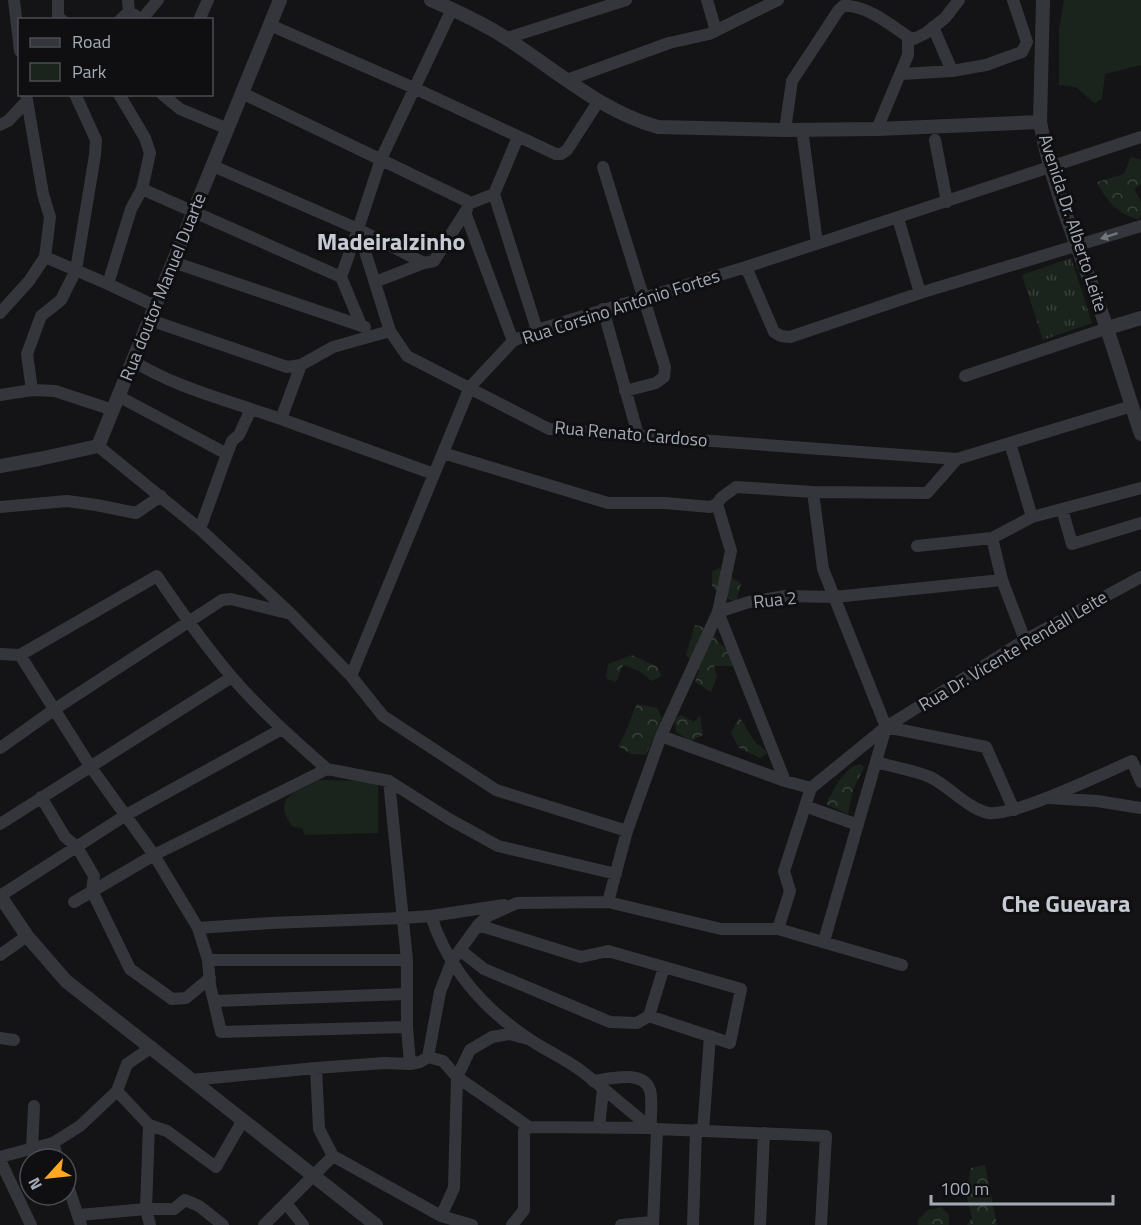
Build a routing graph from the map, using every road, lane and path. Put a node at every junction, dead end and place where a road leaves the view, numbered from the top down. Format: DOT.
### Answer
graph roads {
  1 [pos="14,0"];
  2 [pos="58,0"];
  3 [pos="158,0"];
  4 [pos="208,0"];
  5 [pos="280,0"];
  6 [pos="431,0"];
  7 [pos="707,0"];
  8 [pos="777,0"];
  9 [pos="959,0"];
  10 [pos="1013,0"];
  11 [pos="619,1"];
  12 [pos="1043,2"];
  13 [pos="452,9"];
  14 [pos="126,10"];
  15 [pos="59,18"];
  16 [pos="141,18"];
  17 [pos="144,18"];
  18 [pos="200,18"];
  19 [pos="270,25"];
  20 [pos="933,27"];
  21 [pos="716,31"];
  22 [pos="18,34"];
  23 [pos="908,37"];
  24 [pos="507,38"];
  25 [pos="952,71"];
  26 [pos="902,74"];
  27 [pos="567,80"];
  28 [pos="414,88"];
  29 [pos="242,93"];
  30 [pos="76,96"];
  31 [pos="119,96"];
  32 [pos="165,96"];
  33 [pos="27,98"];
  34 [pos="598,102"];
  35 [pos="1040,122"];
  36 [pos="0,125"];
  37 [pos="228,129"];
  38 [pos="802,129"];
  39 [pos="877,129"];
  40 [pos="785,130"];
  41 [pos="518,137"];
  42 [pos="1141,137"];
  43 [pos="934,140"];
  44 [pos="381,159"];
  45 [pos="213,166"];
  46 [pos="603,167"];
  47 [pos="1051,167"];
  48 [pos="142,189"];
  49 [pos="494,194"];
  50 [pos="947,202"];
  51 [pos="468,208"];
  52 [pos="194,212"];
  53 [pos="898,218"];
  54 [pos="1141,226"];
  55 [pos="358,229"];
  56 [pos="817,243"];
  57 [pos="1078,246"];
  58 [pos="45,257"];
  59 [pos="173,262"];
  60 [pos="424,263"];
  61 [pos="746,267"];
  62 [pos="76,270"];
  63 [pos="341,277"];
  64 [pos="375,282"];
  65 [pos="108,284"];
  66 [pos="920,293"];
  67 [pos="644,297"];
  68 [pos="155,306"];
  69 [pos="603,309"];
  70 [pos="0,313"];
  71 [pos="1141,318"];
  72 [pos="150,320"];
  73 [pos="361,325"];
  74 [pos="1108,328"];
  75 [pos="537,330"];
  76 [pos="386,332"];
  77 [pos="513,341"];
  78 [pos="133,361"];
  79 [pos="301,365"];
  80 [pos="964,376"];
  81 [pos="470,387"];
  82 [pos="32,390"];
  83 [pos="625,391"];
  84 [pos="0,395"];
  85 [pos="118,396"];
  86 [pos="1136,404"];
  87 [pos="251,409"];
  88 [pos="113,410"];
  89 [pos="281,419"];
  90 [pos="1141,434"];
  91 [pos="638,435"];
  92 [pos="1010,443"];
  93 [pos="98,446"];
  94 [pos="443,453"];
  95 [pos="227,454"];
  96 [pos="957,459"];
  97 [pos="0,466"];
  98 [pos="434,474"];
  99 [pos="1141,488"];
  100 [pos="813,492"];
  101 [pos="161,496"];
  102 [pos="717,504"];
  103 [pos="0,507"];
  104 [pos="1062,509"];
  105 [pos="1032,518"];
  106 [pos="1141,523"];
  107 [pos="200,529"];
  108 [pos="992,538"];
  109 [pos="917,546"];
  110 [pos="1141,577"];
  111 [pos="1002,580"];
  112 [pos="834,597"];
  113 [pos="718,612"];
  114 [pos="291,614"];
  115 [pos="189,622"];
  116 [pos="1025,639"];
  117 [pos="0,654"];
  118 [pos="20,655"];
  119 [pos="351,676"];
  120 [pos="232,677"];
  121 [pos="55,709"];
  122 [pos="886,727"];
  123 [pos="282,729"];
  124 [pos="661,736"];
  125 [pos="0,748"];
  126 [pos="876,762"];
  127 [pos="90,766"];
  128 [pos="327,769"];
  129 [pos="389,781"];
  130 [pos="785,781"];
  131 [pos="1141,782"];
  132 [pos="811,788"];
  133 [pos="41,797"];
  134 [pos="1044,798"];
  135 [pos="805,807"];
  136 [pos="1141,808"];
  137 [pos="1014,810"];
  138 [pos="126,815"];
  139 [pos="0,824"];
  140 [pos="858,825"];
  141 [pos="627,831"];
  142 [pos="77,847"];
  143 [pos="154,855"];
  144 [pos="616,874"];
  145 [pos="92,891"];
  146 [pos="0,896"];
  147 [pos="74,902"];
  148 [pos="608,902"];
  149 [pos="517,903"];
  150 [pos="431,916"];
  151 [pos="403,918"];
  152 [pos="478,925"];
  153 [pos="198,928"];
  154 [pos="778,929"];
  155 [pos="27,936"];
  156 [pos="824,941"];
  157 [pos="460,950"];
  158 [pos="0,955"];
  159 [pos="208,960"];
  160 [pos="407,960"];
  161 [pos="452,961"];
  162 [pos="902,964"];
  163 [pos="664,967"];
  164 [pos="210,978"];
  165 [pos="406,994"];
  166 [pos="214,1001"];
  167 [pos="649,1016"];
  168 [pos="407,1027"];
  169 [pos="710,1036"];
  170 [pos="0,1038"];
  171 [pos="528,1039"];
  172 [pos="14,1040"];
  173 [pos="152,1047"];
  174 [pos="428,1057"];
  175 [pos="410,1064"];
  176 [pos="316,1068"];
  177 [pos="457,1077"];
  178 [pos="191,1080"];
  179 [pos="593,1081"];
  180 [pos="603,1089"];
  181 [pos="117,1091"];
  182 [pos="34,1106"];
  183 [pos="243,1120"];
  184 [pos="149,1125"];
  185 [pos="529,1127"];
  186 [pos="599,1127"];
  187 [pos="654,1129"];
  188 [pos="700,1130"];
  189 [pos="764,1133"];
  190 [pos="53,1143"];
  191 [pos="32,1147"];
  192 [pos="39,1147"];
  193 [pos="54,1147"];
  194 [pos="18,1153"];
  195 [pos="333,1156"];
  196 [pos="0,1158"];
  197 [pos="313,1174"];
  198 [pos="286,1203"];
  199 [pos="146,1209"];
  200 [pos="441,1216"];
  201 [pos="80,1220"];
  202 [pos="652,1223"];
  203 [pos="31,1225"];
  204 [pos="150,1225"];
  205 [pos="223,1225"];
  206 [pos="264,1225"];
  207 [pos="303,1225"];
  208 [pos="376,1225"];
  209 [pos="472,1225"];
  210 [pos="517,1225"];
  211 [pos="621,1225"];
  212 [pos="693,1225"];
  213 [pos="760,1225"];
  214 [pos="821,1225"];
  1 -- 22 [label="street"];
  2 -- 15 [label="street"];
  3 -- 17 [label="street"];
  4 -- 18 [label="street"];
  5 -- 19 [label="street, Rua doutor Manuel Duarte"];
  6 -- 13 [label="street"];
  7 -- 21 [label="street"];
  8 -- 21 [label="street"];
  9 -- 20 [label="street"];
  10 -- 25 [label="street"];
  11 -- 24 [label="street"];
  12 -- 35 [label="street, Avenida Dr. Alberto Leite"];
  13 -- 24 [label="street"];
  13 -- 28 [label="street"];
  14 -- 16 [label="street"];
  19 -- 28 [label="street"];
  19 -- 29 [label="street, Rua doutor Manuel Duarte"];
  20 -- 23 [label="street"];
  20 -- 25 [label="street"];
  21 -- 27 [label="street"];
  23 -- 26 [label="street"];
  23 -- 40 [label="street"];
  24 -- 27 [label="street"];
  25 -- 26 [label="street"];
  26 -- 39 [label="street"];
  27 -- 34 [label="street"];
  28 -- 41 [label="street"];
  28 -- 44 [label="street"];
  29 -- 37 [label="street, Rua doutor Manuel Duarte"];
  29 -- 44 [label="street"];
  30 -- 62 [label="street"];
  31 -- 48 [label="street"];
  32 -- 37 [label="street"];
  33 -- 36 [label="street"];
  33 -- 58 [label="street"];
  34 -- 40 [label="street"];
  34 -- 41 [label="street"];
  35 -- 39 [label="street"];
  35 -- 47 [label="street, Avenida Dr. Alberto Leite"];
  37 -- 45 [label="street, Rua doutor Manuel Duarte"];
  38 -- 39 [label="street"];
  38 -- 40 [label="street"];
  38 -- 56 [label="street"];
  41 -- 49 [label="street"];
  42 -- 47 [label="street, Rua Corsino António Fortes"];
  43 -- 50 [label="street"];
  44 -- 51 [label="street"];
  44 -- 55 [label="street"];
  45 -- 52 [label="street, Rua doutor Manuel Duarte"];
  45 -- 55 [label="street"];
  46 -- 67 [label="street"];
  47 -- 50 [label="street, Rua Corsino António Fortes"];
  47 -- 57 [label="street, Avenida Dr. Alberto Leite"];
  48 -- 52 [label="street"];
  48 -- 65 [label="street"];
  49 -- 51 [label="street"];
  49 -- 75 [label="street"];
  50 -- 53 [label="street, Rua Corsino António Fortes"];
  51 -- 60 [label="street"];
  51 -- 77 [label="street"];
  52 -- 59 [label="street, Rua doutor Manuel Duarte"];
  52 -- 63 [label="street"];
  53 -- 56 [label="street, Rua Corsino António Fortes"];
  53 -- 66 [label="street"];
  54 -- 57 [label="street, one-way"];
  55 -- 60 [label="street"];
  55 -- 63 [label="street"];
  55 -- 64 [label="street, Rua Renato Cardoso"];
  56 -- 61 [label="street, Rua Corsino António Fortes"];
  57 -- 66 [label="street"];
  57 -- 74 [label="street, Avenida Dr. Alberto Leite"];
  58 -- 62 [label="street"];
  58 -- 70 [label="street"];
  59 -- 68 [label="street, Rua doutor Manuel Duarte"];
  59 -- 73 [label="street"];
  60 -- 64 [label="street"];
  61 -- 66 [label="street"];
  61 -- 67 [label="street, Rua Corsino António Fortes"];
  62 -- 65 [label="street"];
  62 -- 82 [label="street"];
  63 -- 73 [label="street"];
  64 -- 76 [label="street, Rua Renato Cardoso"];
  65 -- 68 [label="street"];
  67 -- 69 [label="street, Rua Corsino António Fortes"];
  67 -- 83 [label="street"];
  68 -- 72 [label="street, Rua doutor Manuel Duarte"];
  69 -- 75 [label="street, Rua Corsino António Fortes"];
  69 -- 83 [label="street"];
  71 -- 74 [label="street"];
  72 -- 78 [label="street, Rua doutor Manuel Duarte"];
  72 -- 79 [label="street"];
  73 -- 76 [label="street"];
  74 -- 80 [label="street"];
  74 -- 86 [label="street, Avenida Dr. Alberto Leite"];
  75 -- 77 [label="street, Rua Corsino António Fortes"];
  76 -- 79 [label="street"];
  76 -- 81 [label="street, Rua Renato Cardoso"];
  77 -- 81 [label="street, Rua Corsino António Fortes"];
  78 -- 85 [label="street, Rua doutor Manuel Duarte"];
  78 -- 87 [label="street"];
  79 -- 89 [label="street"];
  81 -- 91 [label="street, Rua Renato Cardoso"];
  81 -- 94 [label="street, Rua Corsino António Fortes"];
  82 -- 84 [label="street"];
  82 -- 88 [label="street"];
  83 -- 91 [label="street"];
  85 -- 88 [label="street, Rua doutor Manuel Duarte"];
  85 -- 95 [label="street"];
  86 -- 90 [label="street, Avenida Dr. Alberto Leite"];
  86 -- 92 [label="street, Rua Renato Cardoso"];
  87 -- 89 [label="street"];
  87 -- 95 [label="street"];
  88 -- 93 [label="street, Rua doutor Manuel Duarte"];
  89 -- 98 [label="street"];
  91 -- 96 [label="street, Rua Renato Cardoso"];
  92 -- 96 [label="street, Rua Renato Cardoso"];
  92 -- 105 [label="street"];
  93 -- 97 [label="street"];
  93 -- 101 [label="street"];
  94 -- 98 [label="street, Rua Corsino António Fortes"];
  94 -- 102 [label="street"];
  95 -- 107 [label="street"];
  96 -- 100 [label="street"];
  98 -- 119 [label="street, Rua Corsino António Fortes"];
  99 -- 104 [label="street"];
  100 -- 102 [label="street"];
  100 -- 112 [label="street"];
  101 -- 103 [label="street"];
  101 -- 107 [label="street"];
  102 -- 113 [label="street"];
  104 -- 105 [label="street"];
  104 -- 106 [label="street"];
  105 -- 108 [label="street"];
  107 -- 114 [label="street"];
  108 -- 109 [label="street"];
  108 -- 111 [label="street"];
  110 -- 116 [label="street, Rua Dr. Vicente Rendall Leite"];
  111 -- 112 [label="street, Rua 2"];
  111 -- 116 [label="street"];
  112 -- 113 [label="street, Rua 2"];
  112 -- 122 [label="street"];
  113 -- 124 [label="street"];
  113 -- 130 [label="street"];
  114 -- 115 [label="street"];
  114 -- 119 [label="street"];
  115 -- 118 [label="street"];
  115 -- 120 [label="street"];
  115 -- 121 [label="street"];
  116 -- 122 [label="street, Rua Dr. Vicente Rendall Leite"];
  117 -- 118 [label="street"];
  118 -- 121 [label="street"];
  119 -- 141 [label="street"];
  120 -- 123 [label="street"];
  120 -- 127 [label="street"];
  121 -- 125 [label="street"];
  121 -- 127 [label="street"];
  122 -- 126 [label="street"];
  122 -- 132 [label="street, Rua Dr. Vicente Rendall Leite"];
  122 -- 137 [label="street"];
  123 -- 128 [label="street"];
  123 -- 138 [label="street"];
  124 -- 130 [label="street"];
  124 -- 141 [label="street"];
  126 -- 137 [label="street"];
  126 -- 140 [label="street"];
  127 -- 133 [label="street"];
  127 -- 138 [label="street"];
  128 -- 129 [label="street"];
  128 -- 143 [label="street"];
  129 -- 144 [label="street"];
  129 -- 151 [label="street"];
  130 -- 132 [label="street"];
  131 -- 134 [label="street"];
  132 -- 135 [label="street"];
  133 -- 139 [label="street"];
  133 -- 142 [label="street"];
  134 -- 136 [label="street"];
  134 -- 137 [label="street"];
  135 -- 140 [label="street"];
  135 -- 154 [label="street"];
  138 -- 142 [label="street"];
  138 -- 143 [label="street"];
  140 -- 156 [label="street"];
  141 -- 144 [label="street"];
  142 -- 145 [label="street"];
  142 -- 146 [label="street"];
  143 -- 145 [label="street"];
  143 -- 153 [label="street"];
  144 -- 148 [label="street"];
  145 -- 147 [label="street"];
  145 -- 164 [label="street"];
  146 -- 155 [label="street"];
  148 -- 149 [label="street"];
  148 -- 154 [label="street"];
  149 -- 150 [label="street"];
  149 -- 152 [label="street"];
  150 -- 151 [label="street"];
  150 -- 161 [label="street"];
  151 -- 153 [label="street"];
  151 -- 160 [label="street"];
  152 -- 157 [label="street"];
  152 -- 163 [label="street"];
  153 -- 159 [label="street"];
  154 -- 156 [label="street"];
  155 -- 158 [label="street"];
  155 -- 173 [label="street"];
  156 -- 162 [label="street"];
  157 -- 161 [label="street"];
  157 -- 167 [label="street"];
  159 -- 160 [label="street"];
  159 -- 164 [label="street"];
  160 -- 165 [label="street"];
  161 -- 171 [label="street"];
  161 -- 174 [label="street"];
  163 -- 167 [label="street"];
  163 -- 169 [label="street"];
  164 -- 166 [label="street"];
  165 -- 166 [label="street"];
  165 -- 168 [label="street"];
  166 -- 168 [label="street"];
  167 -- 169 [label="street"];
  168 -- 175 [label="street"];
  169 -- 188 [label="street"];
  170 -- 172 [label="street"];
  171 -- 177 [label="street"];
  171 -- 179 [label="street"];
  173 -- 178 [label="street"];
  173 -- 181 [label="street"];
  174 -- 175 [label="street"];
  174 -- 177 [label="street"];
  175 -- 176 [label="street"];
  176 -- 178 [label="street"];
  176 -- 195 [label="street"];
  177 -- 185 [label="street"];
  177 -- 200 [label="street"];
  178 -- 183 [label="street"];
  179 -- 180 [label="street"];
  179 -- 187 [label="street"];
  180 -- 186 [label="street"];
  180 -- 187 [label="street"];
  181 -- 184 [label="street"];
  181 -- 190 [label="street"];
  182 -- 191 [label="street"];
  183 -- 184 [label="street"];
  183 -- 197 [label="street"];
  184 -- 199 [label="street"];
  185 -- 186 [label="street"];
  185 -- 210 [label="street"];
  186 -- 187 [label="street"];
  187 -- 188 [label="street"];
  187 -- 202 [label="street"];
  188 -- 189 [label="street"];
  188 -- 212 [label="street"];
  189 -- 213 [label="street"];
  189 -- 214 [label="street"];
  190 -- 192 [label="street"];
  190 -- 193 [label="street"];
  194 -- 196 [label="street"];
  195 -- 197 [label="street"];
  195 -- 200 [label="street"];
  196 -- 203 [label="street"];
  197 -- 198 [label="street"];
  197 -- 208 [label="street"];
  198 -- 206 [label="street"];
  198 -- 207 [label="street"];
  199 -- 201 [label="street"];
  199 -- 204 [label="street"];
  199 -- 205 [label="street"];
  200 -- 209 [label="street"];
  202 -- 211 [label="street"];
}
